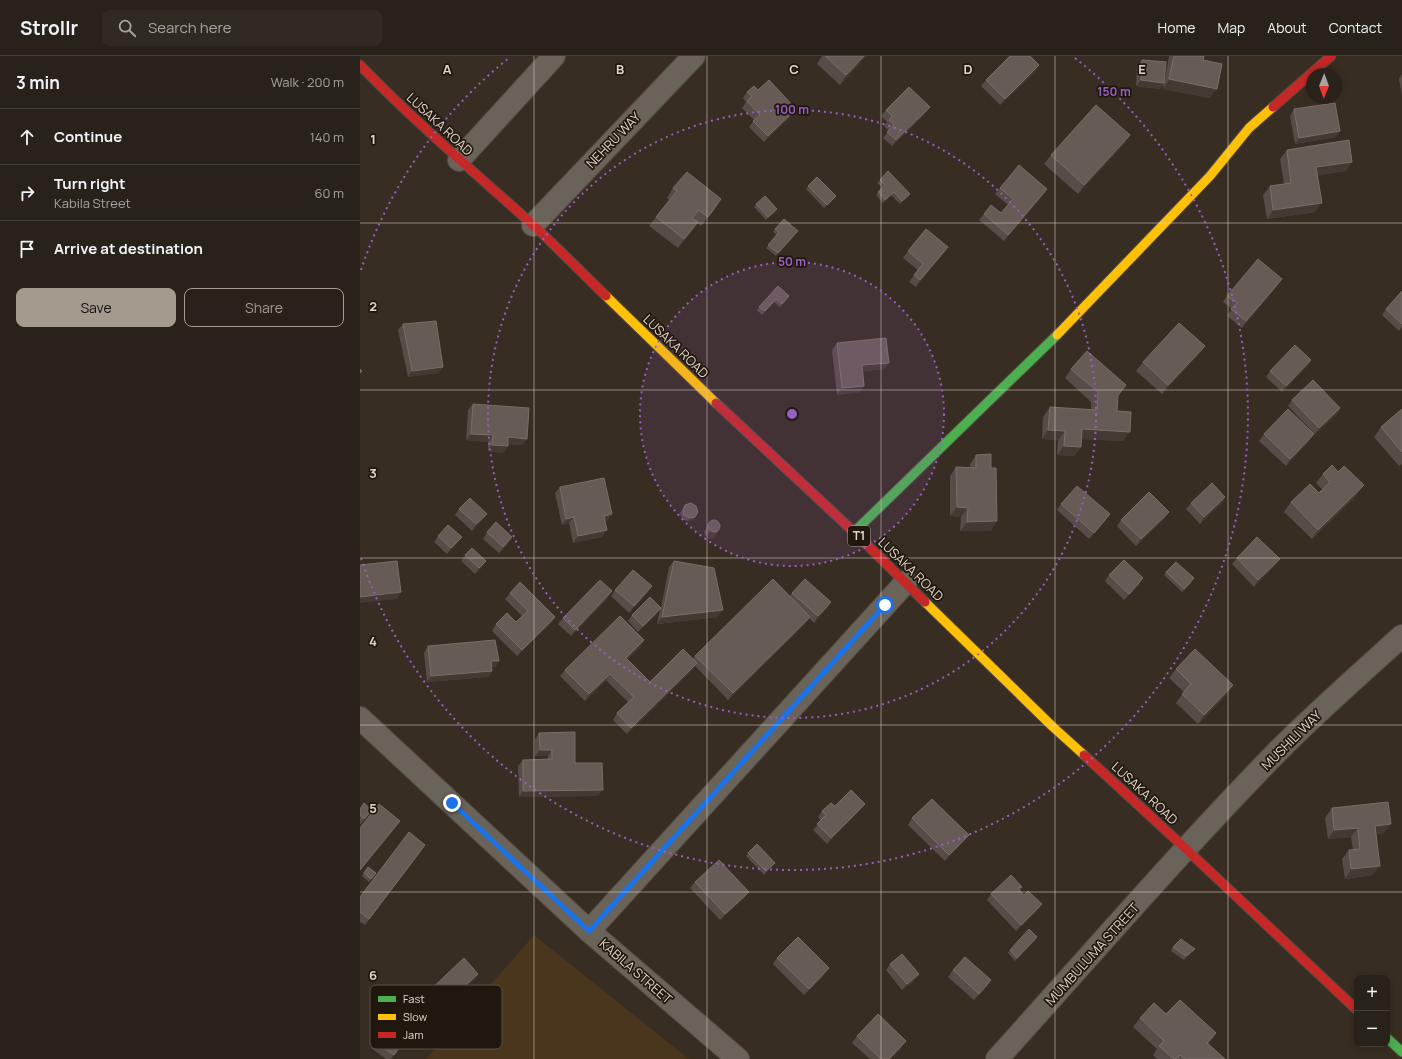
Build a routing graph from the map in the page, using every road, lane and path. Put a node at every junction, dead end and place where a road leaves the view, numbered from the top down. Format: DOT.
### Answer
graph roads {
  1 [pos="554,56"];
  2 [pos="694,56"];
  3 [pos="1331,56"];
  4 [pos="360,65"];
  5 [pos="459,160"];
  6 [pos="533,224"];
  7 [pos="854,532"];
  8 [pos="906,582"];
  9 [pos="1402,636"];
  10 [pos="360,718"];
  11 [pos="1186,849"];
  12 [pos="589,931"];
  13 [pos="1354,1007"];
  14 [pos="1390,1041"];
  15 [pos="1402,1052"];
  16 [pos="738,1059"];
  17 [pos="998,1059"];
  1 -- 5 [label="street"];
  2 -- 6 [label="street, NEHRU WAY"];
  3 -- 7 [label="main road"];
  4 -- 5 [label="main road, LUSAKA ROAD / T1"];
  5 -- 6 [label="main road, LUSAKA ROAD / T1"];
  6 -- 7 [label="main road, LUSAKA ROAD / T1"];
  7 -- 8 [label="main road, LUSAKA ROAD / T1"];
  8 -- 11 [label="main road, LUSAKA ROAD / T1"];
  8 -- 12 [label="street"];
  9 -- 11 [label="street, MUSHILI WAY"];
  10 -- 12 [label="street, KABILA STREET"];
  11 -- 13 [label="main road, LUSAKA ROAD / T1"];
  11 -- 17 [label="street, MUMBULUMA STREET"];
  12 -- 16 [label="street, KABILA STREET"];
  14 -- 15 [label="main road"];
}
